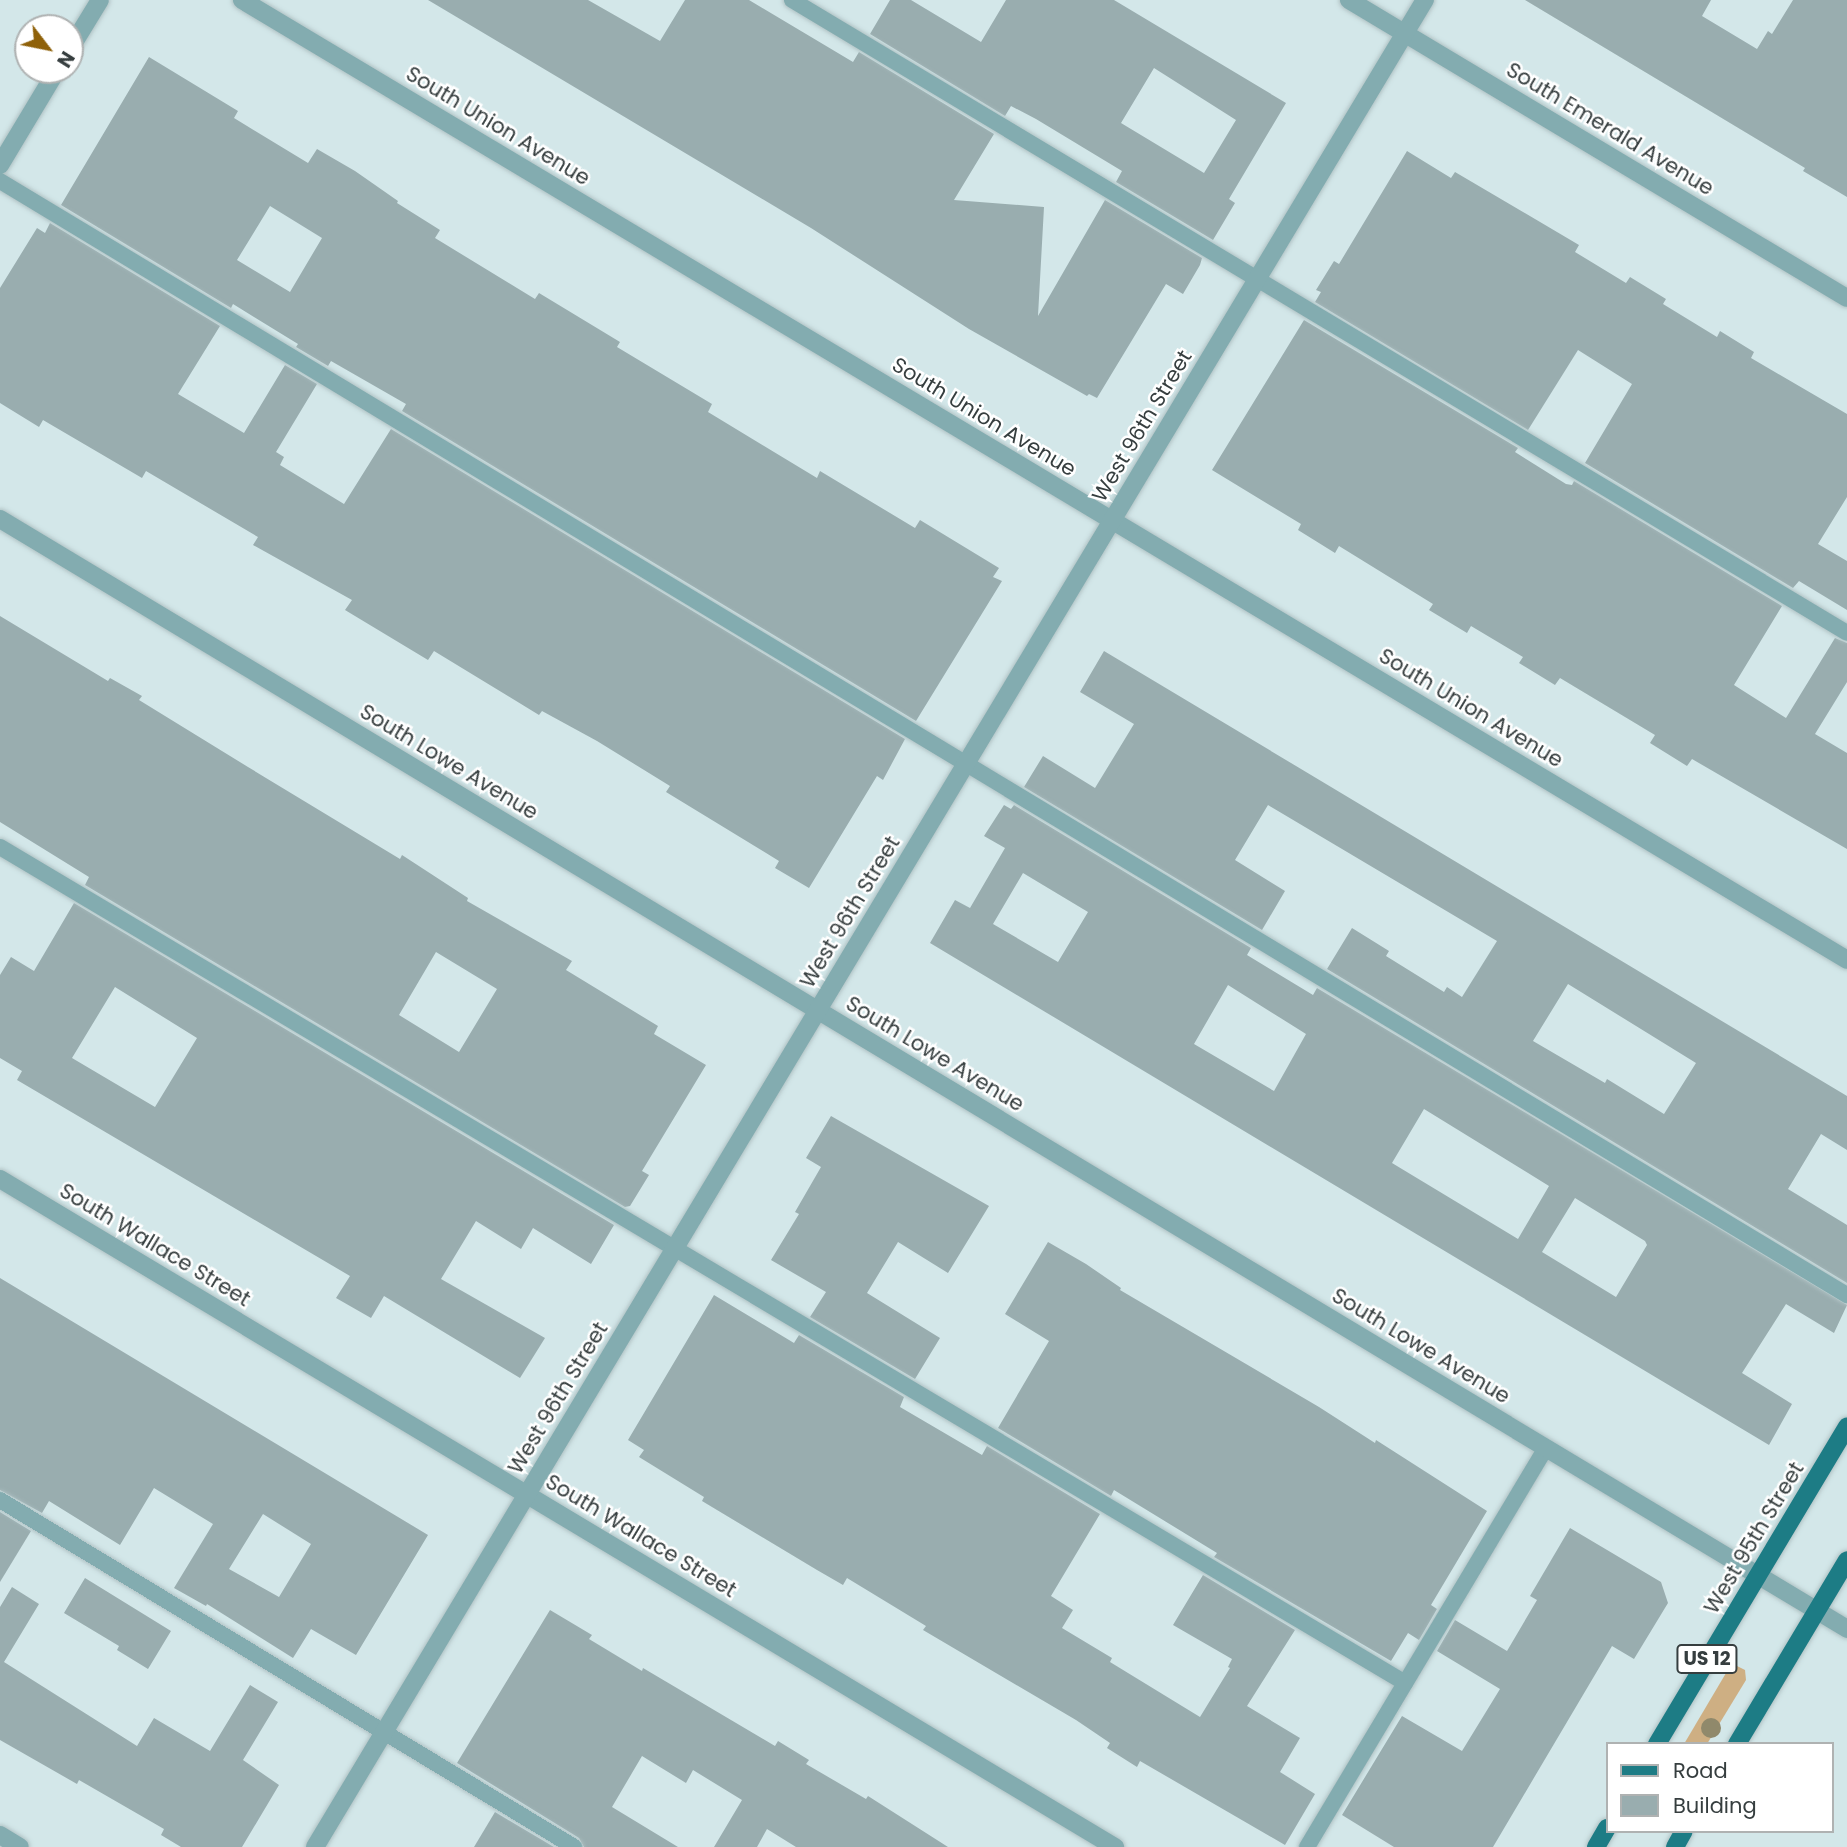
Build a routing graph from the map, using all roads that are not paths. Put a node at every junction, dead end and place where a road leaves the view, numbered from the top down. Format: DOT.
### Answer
graph roads {
  1 [pos="100,0"];
  2 [pos="242,0"];
  3 [pos="792,0"];
  4 [pos="1349,0"];
  5 [pos="1425,0"];
  6 [pos="84,26"];
  7 [pos="1405,33"];
  8 [pos="49,84"];
  9 [pos="0,165"];
  10 [pos="0,181"];
  11 [pos="1258,278"];
  12 [pos="1847,298"];
  13 [pos="0,519"];
  14 [pos="1112,520"];
  15 [pos="1847,633"];
  16 [pos="967,762"];
  17 [pos="0,847"];
  18 [pos="1847,960"];
  19 [pos="818,1010"];
  20 [pos="0,1179"];
  21 [pos="674,1250"];
  22 [pos="1847,1295"];
  23 [pos="1847,1427"];
  24 [pos="1546,1448"];
  25 [pos="527,1494"];
  26 [pos="0,1500"];
  27 [pos="1847,1560"];
  28 [pos="1758,1575"];
  29 [pos="1817,1611"];
  30 [pos="1847,1629"];
  31 [pos="1405,1684"];
  32 [pos="384,1733"];
  33 [pos="1658,1742"];
  34 [pos="1738,1742"];
  35 [pos="1605,1831"];
  36 [pos="0,1835"];
  37 [pos="19,1847"];
  38 [pos="315,1847"];
  39 [pos="574,1847"];
  40 [pos="1115,1847"];
  41 [pos="1307,1847"];
  42 [pos="1596,1847"];
  1 -- 6 [label="street"];
  2 -- 14 [label="street, South Union Avenue"];
  3 -- 11 [label="lane"];
  4 -- 7 [label="street, South Emerald Avenue"];
  5 -- 7 [label="street, West 96th Street"];
  7 -- 11 [label="street, West 96th Street"];
  7 -- 12 [label="street, South Emerald Avenue"];
  8 -- 9 [label="street"];
  10 -- 16 [label="lane"];
  11 -- 14 [label="street, West 96th Street"];
  11 -- 15 [label="lane"];
  13 -- 19 [label="street, South Lowe Avenue"];
  14 -- 16 [label="street, West 96th Street"];
  14 -- 18 [label="street, South Union Avenue"];
  16 -- 19 [label="street, West 96th Street"];
  16 -- 22 [label="lane"];
  17 -- 21 [label="lane"];
  19 -- 21 [label="street, West 96th Street"];
  19 -- 24 [label="street, South Lowe Avenue"];
  20 -- 25 [label="street, South Wallace Street"];
  21 -- 25 [label="street, West 96th Street"];
  21 -- 31 [label="lane"];
  23 -- 28 [label="main road, West 95th Street / US 12"];
  24 -- 28 [label="street, South Lowe Avenue"];
  24 -- 31 [label="lane"];
  25 -- 32 [label="street, West 96th Street"];
  25 -- 40 [label="street, South Wallace Street"];
  26 -- 32 [label="lane"];
  27 -- 29 [label="main road"];
  28 -- 29 [label="street, South Lowe Avenue"];
  28 -- 33 [label="main road, West 95th Street / US 12"];
  29 -- 30 [label="street, South Lowe Avenue"];
  29 -- 34 [label="main road"];
  31 -- 41 [label="lane"];
  32 -- 38 [label="street, West 96th Street"];
  32 -- 39 [label="lane"];
  35 -- 42 [label="main road"];
  36 -- 37 [label="street"];
}
